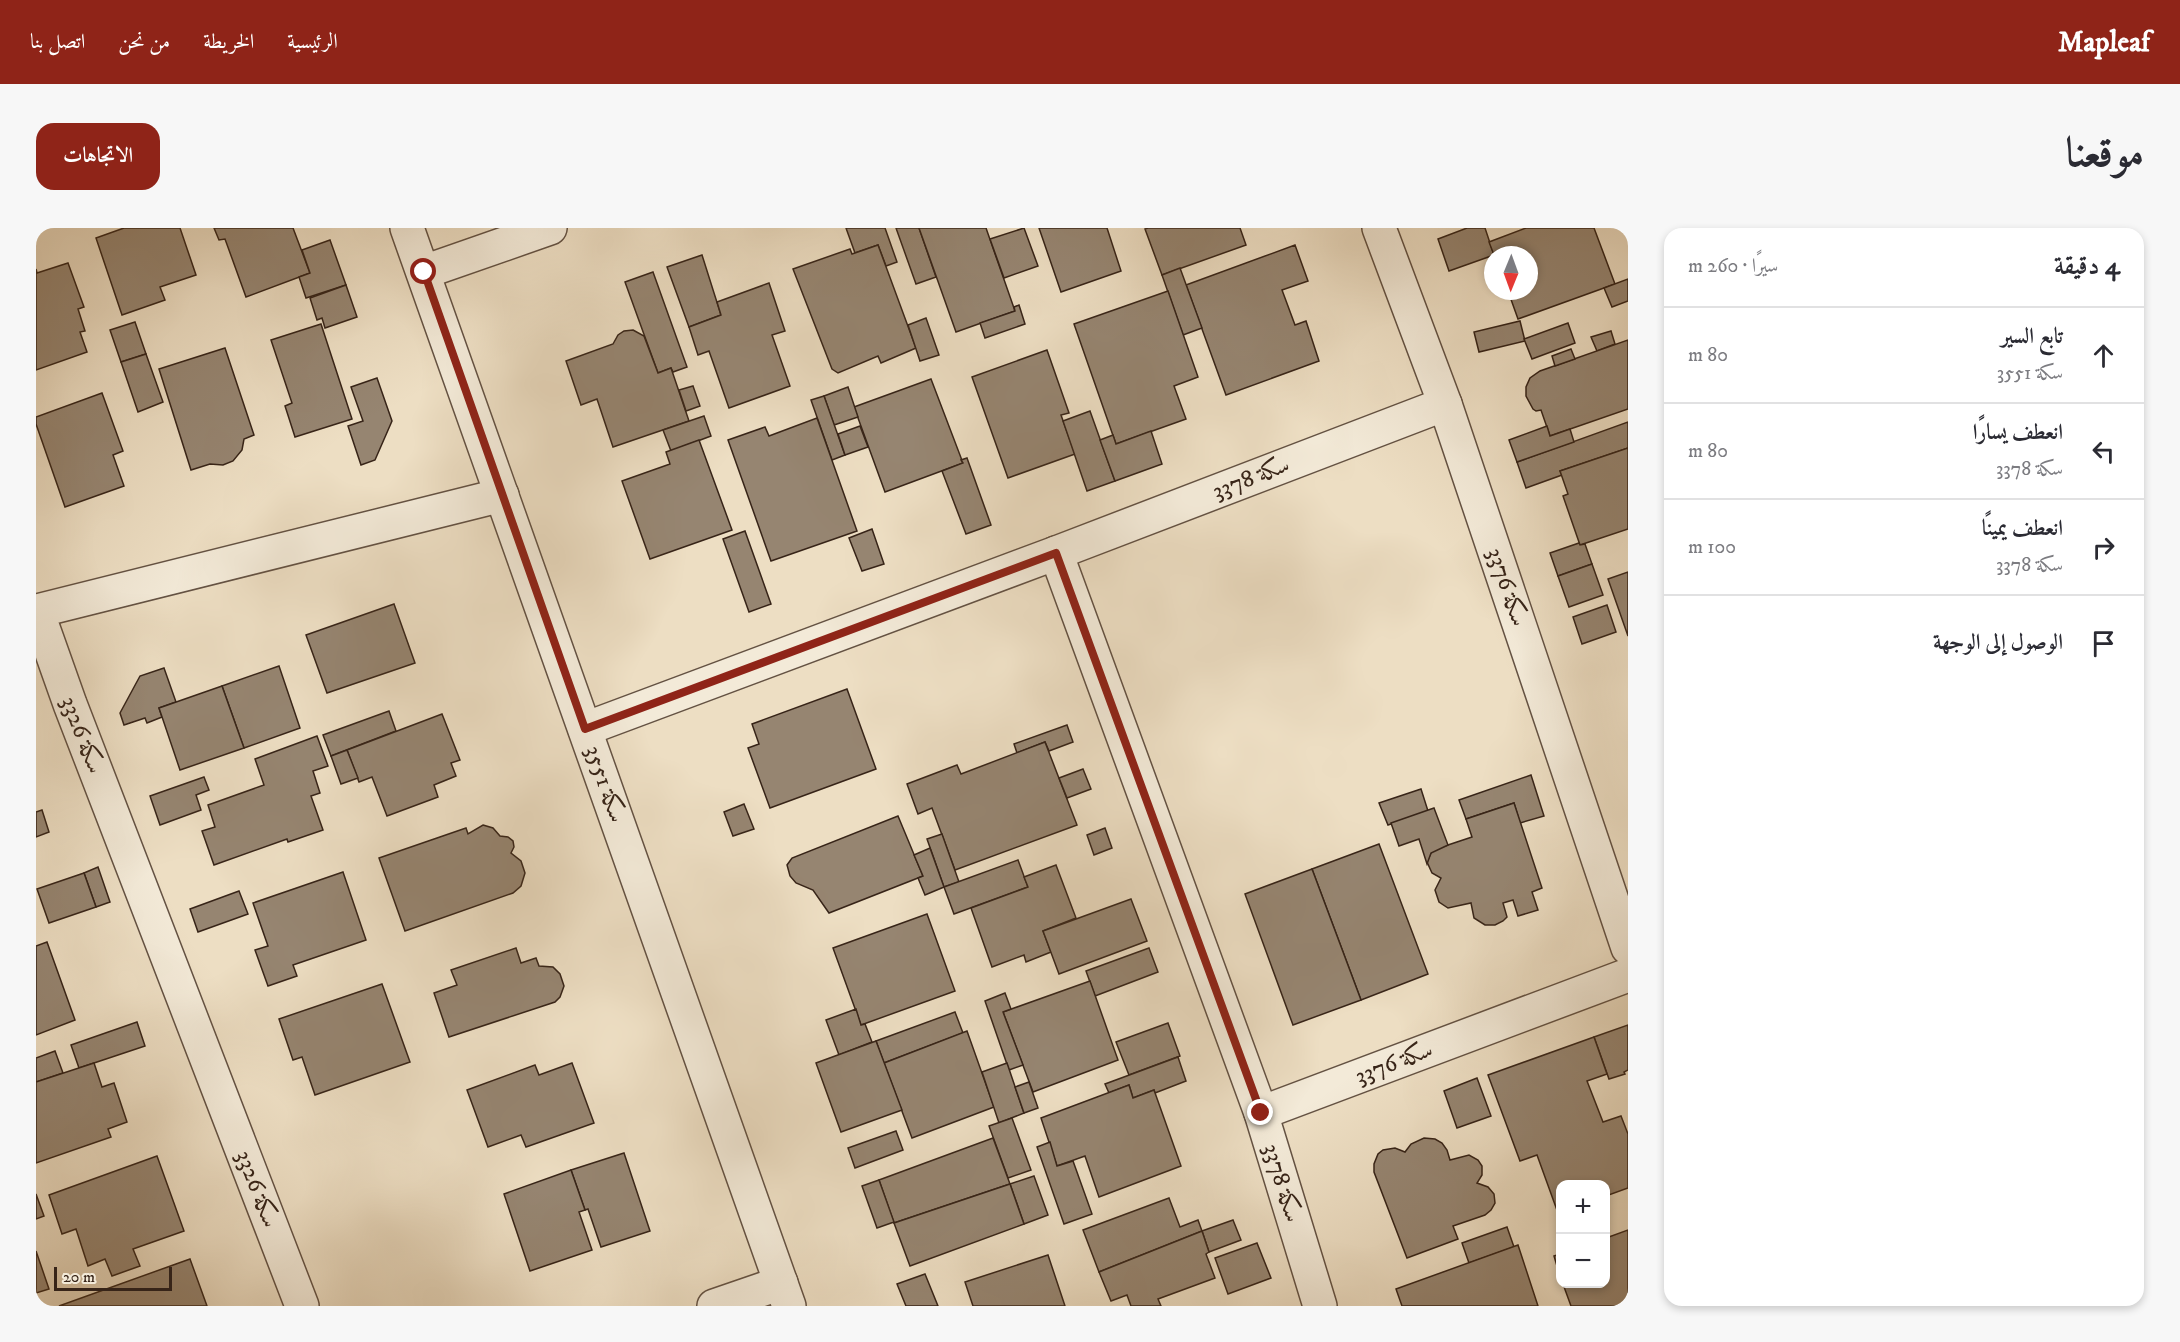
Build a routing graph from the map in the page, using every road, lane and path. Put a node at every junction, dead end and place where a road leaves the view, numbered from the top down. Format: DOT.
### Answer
graph roads {
  1 [pos="407,228"];
  2 [pos="550,228"];
  3 [pos="1379,228"];
  4 [pos="424,272"];
  5 [pos="1445,404"];
  6 [pos="502,495"];
  7 [pos="1056,553"];
  8 [pos="585,729"];
  9 [pos="1628,948"];
  10 [pos="1628,975"];
  11 [pos="1261,1113"];
  12 [pos="785,1294"];
  13 [pos="302,1306"];
  14 [pos="714,1306"];
  15 [pos="1320,1306"];
  1 -- 4 [label="street, سكة 3551"];
  2 -- 4 [label="street"];
  3 -- 5 [label="street, سكة 3376"];
  4 -- 6 [label="street, سكة 3551"];
  5 -- 7 [label="street, سكة 3378"];
  5 -- 9 [label="street, سكة 3376"];
  6 -- 8 [label="street, سكة 3551"];
  6 -- 13 [label="street, سكة 3326"];
  7 -- 8 [label="street, سكة 3378"];
  7 -- 11 [label="street, سكة 3378"];
  8 -- 12 [label="street, سكة 3551"];
  10 -- 11 [label="street, سكة 3376"];
  11 -- 15 [label="street, سكة 3378"];
  12 -- 14 [label="street"];
}
